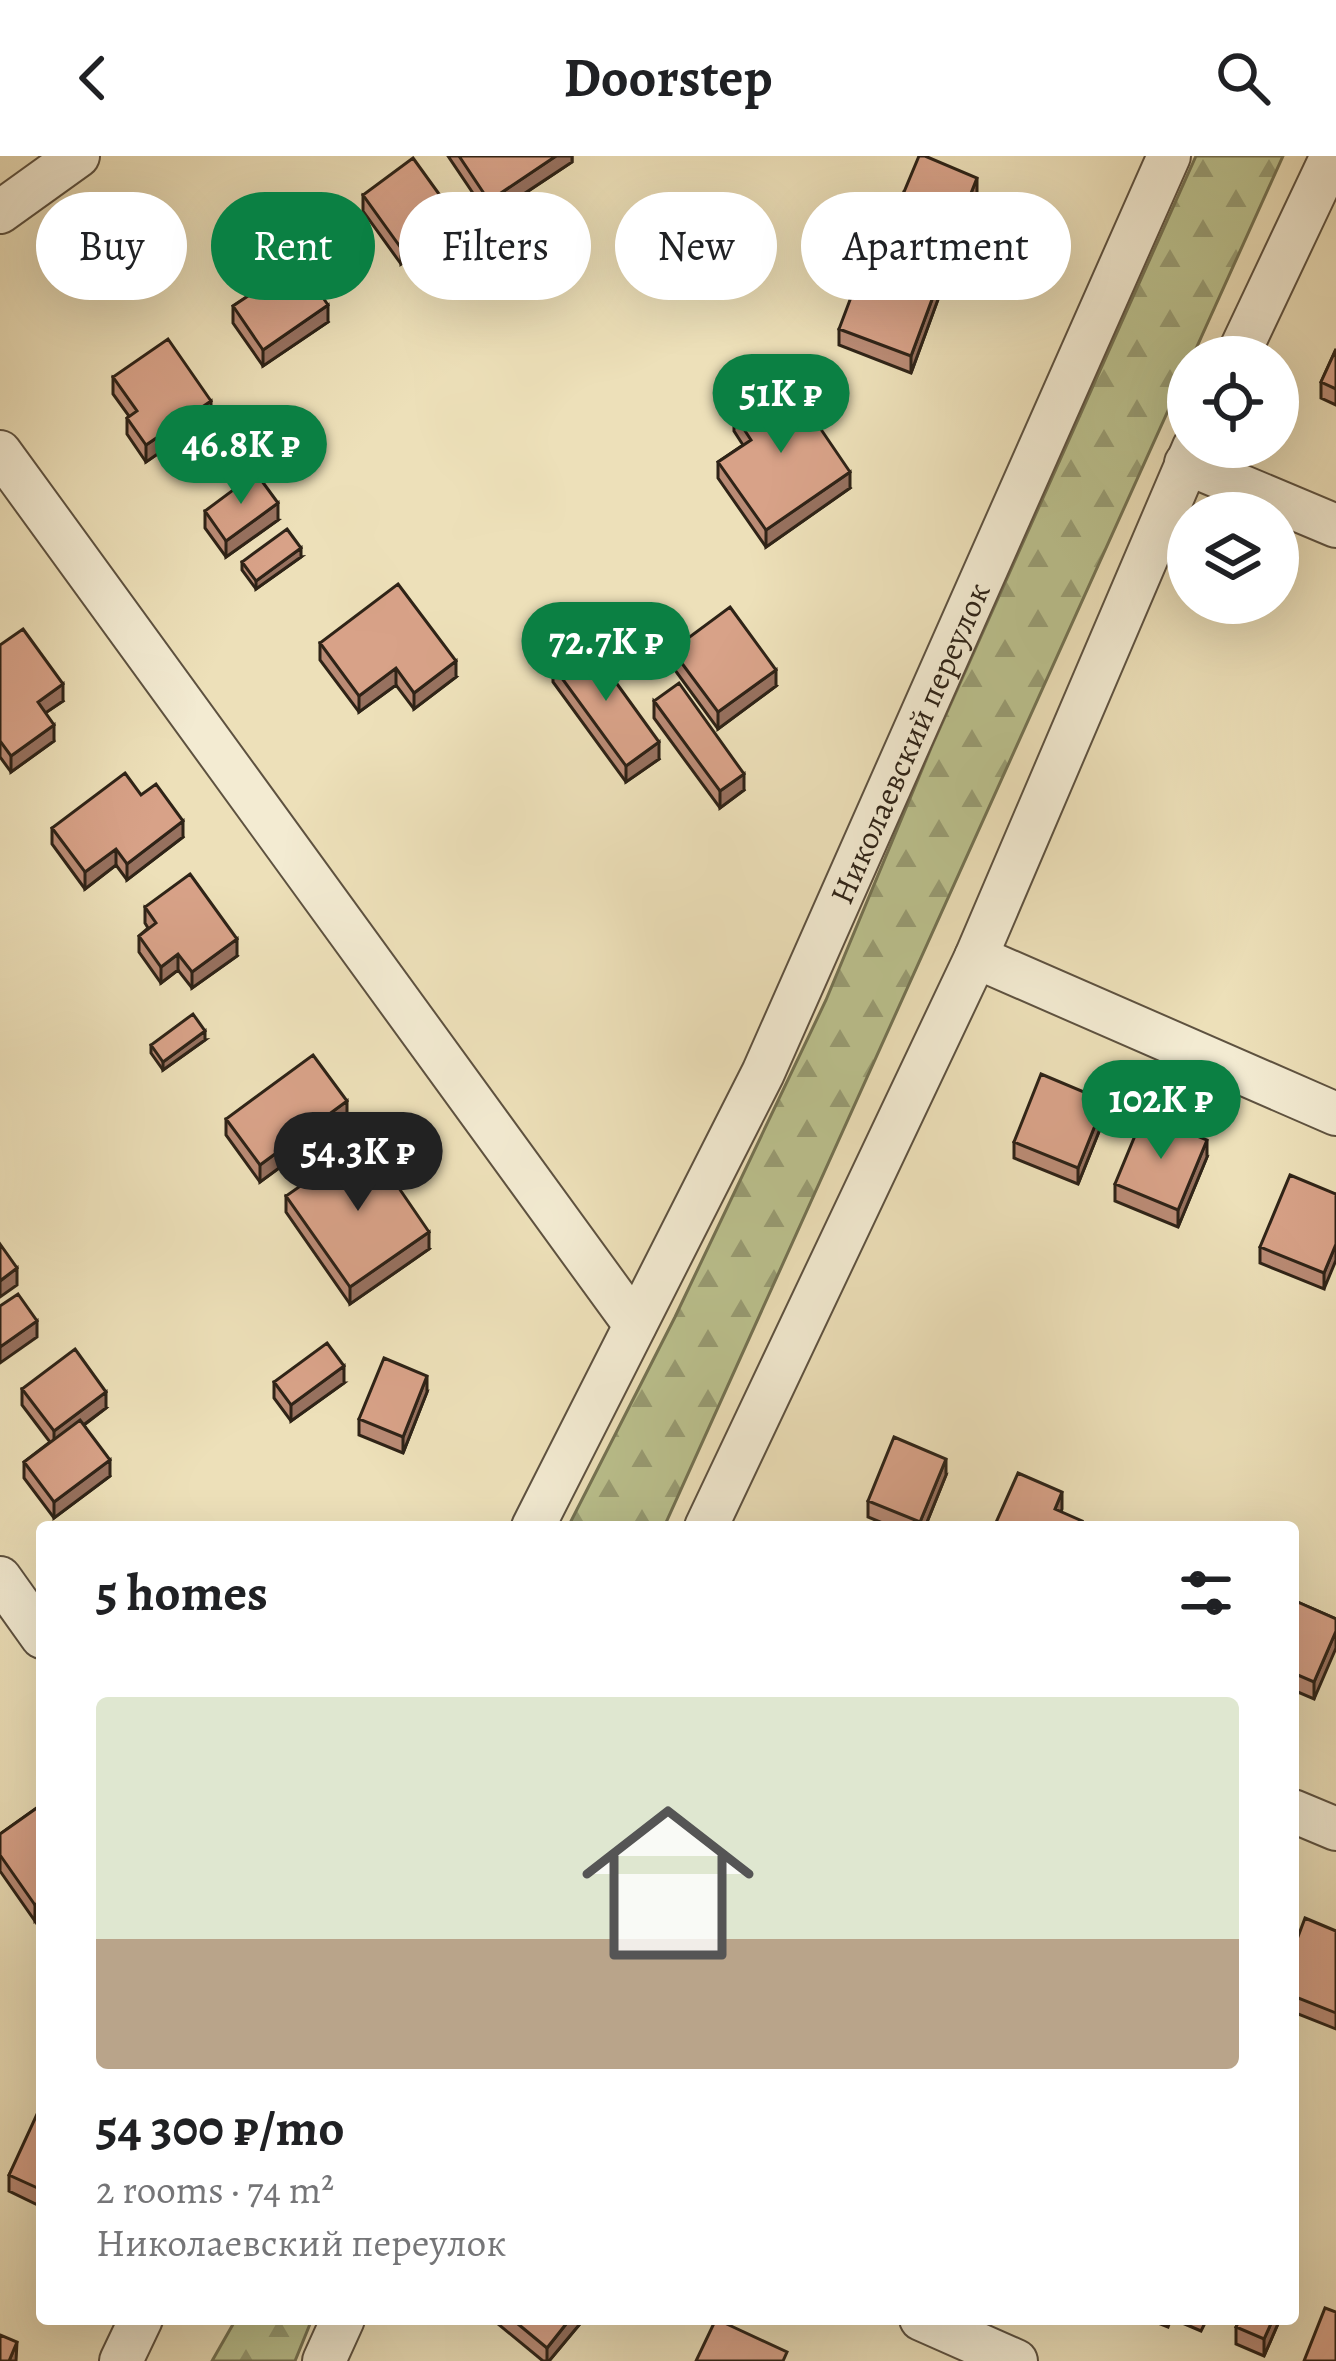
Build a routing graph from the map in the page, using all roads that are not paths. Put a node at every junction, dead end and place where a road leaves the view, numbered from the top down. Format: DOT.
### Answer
graph roads {
  1 [pos="78,156"];
  2 [pos="1169,156"];
  3 [pos="1332,156"];
  4 [pos="0,212"];
  5 [pos="1247,336"];
  6 [pos="0,452"];
  7 [pos="1184,468"];
  8 [pos="1217,468"];
  9 [pos="1336,526"];
  10 [pos="976,957"];
  11 [pos="1336,1114"];
  12 [pos="635,1325"];
  13 [pos="535,1521"];
  14 [pos="709,1521"];
  15 [pos="0,1578"];
  16 [pos="36,1629"];
  17 [pos="1299,1814"];
  18 [pos="1336,1829"];
  19 [pos="138,2325"];
  20 [pos="340,2325"];
  21 [pos="934,2325"];
  22 [pos="121,2361"];
  23 [pos="324,2361"];
  24 [pos="1016,2361"];
  1 -- 4 [label="street"];
  2 -- 12 [label="street, Николаевский переулок"];
  3 -- 5 [label="street"];
  6 -- 12 [label="street"];
  7 -- 10 [label="street"];
  8 -- 9 [label="street"];
  10 -- 11 [label="street"];
  10 -- 14 [label="street"];
  12 -- 13 [label="street, Николаевский переулок"];
  15 -- 16 [label="street"];
  17 -- 18 [label="street"];
  19 -- 22 [label="street"];
  20 -- 23 [label="street"];
  21 -- 24 [label="street"];
}
